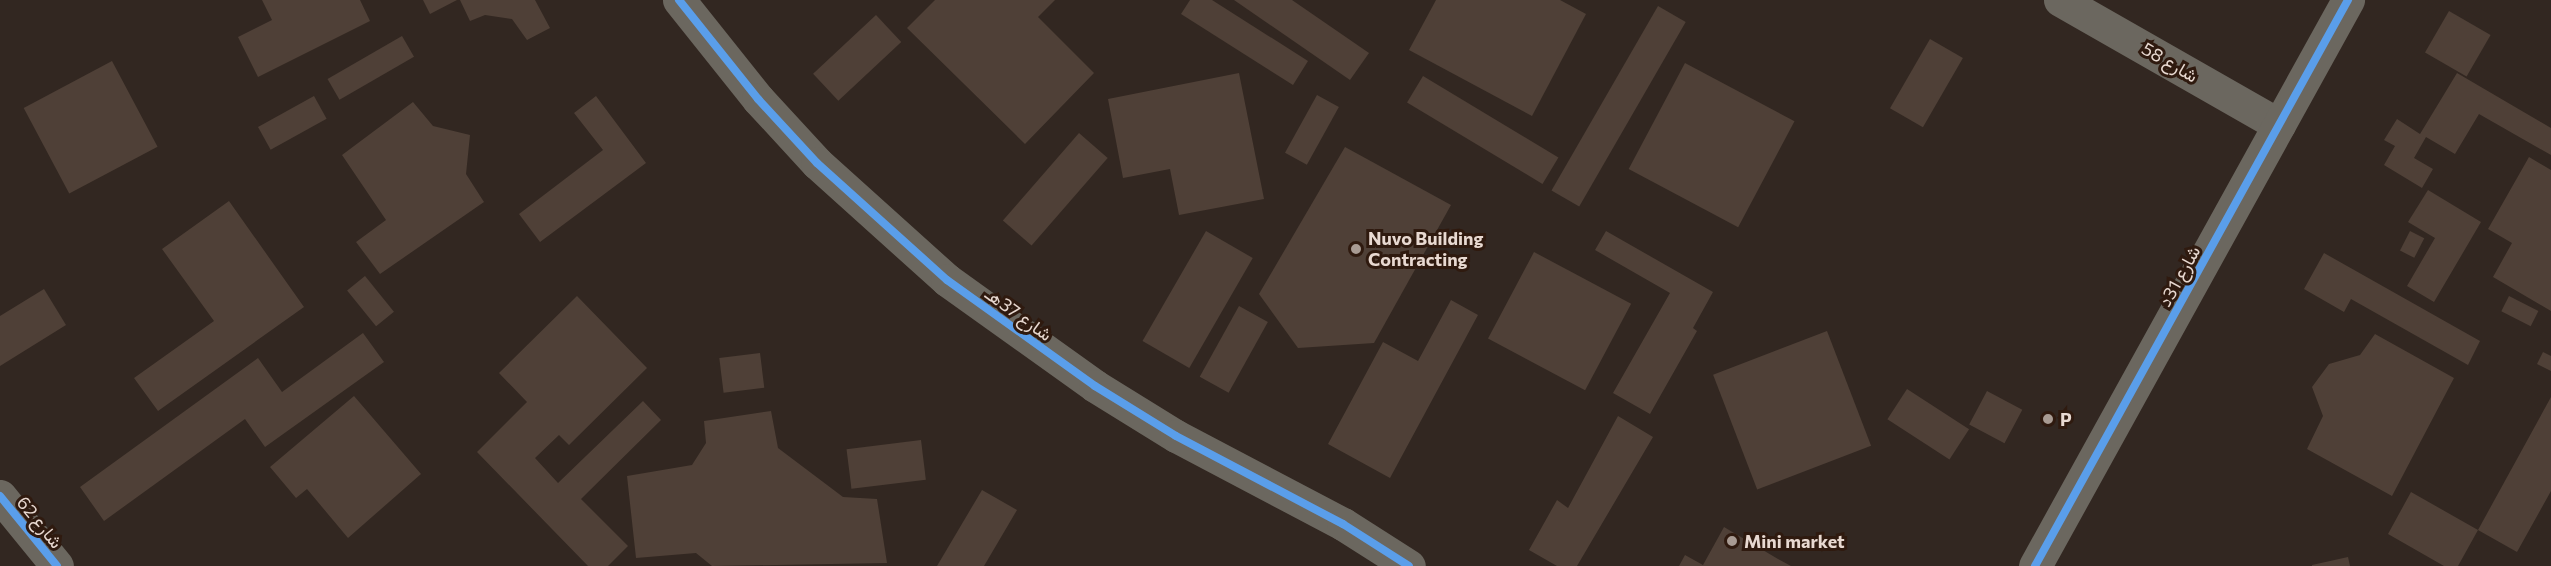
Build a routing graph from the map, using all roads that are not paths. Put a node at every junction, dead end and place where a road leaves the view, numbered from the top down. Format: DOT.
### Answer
graph roads {
  1 [pos="679,0"];
  2 [pos="2060,0"];
  3 [pos="2348,0"];
  4 [pos="2279,125"];
  5 [pos="0,496"];
  6 [pos="57,566"];
  7 [pos="1409,566"];
  8 [pos="2035,566"];
  1 -- 7 [label="street, شارع 37هـ"];
  2 -- 4 [label="street, شارع 58"];
  3 -- 4 [label="street, شارع 31د"];
  4 -- 8 [label="street, شارع 31د"];
  5 -- 6 [label="street, شارع 62"];
}
